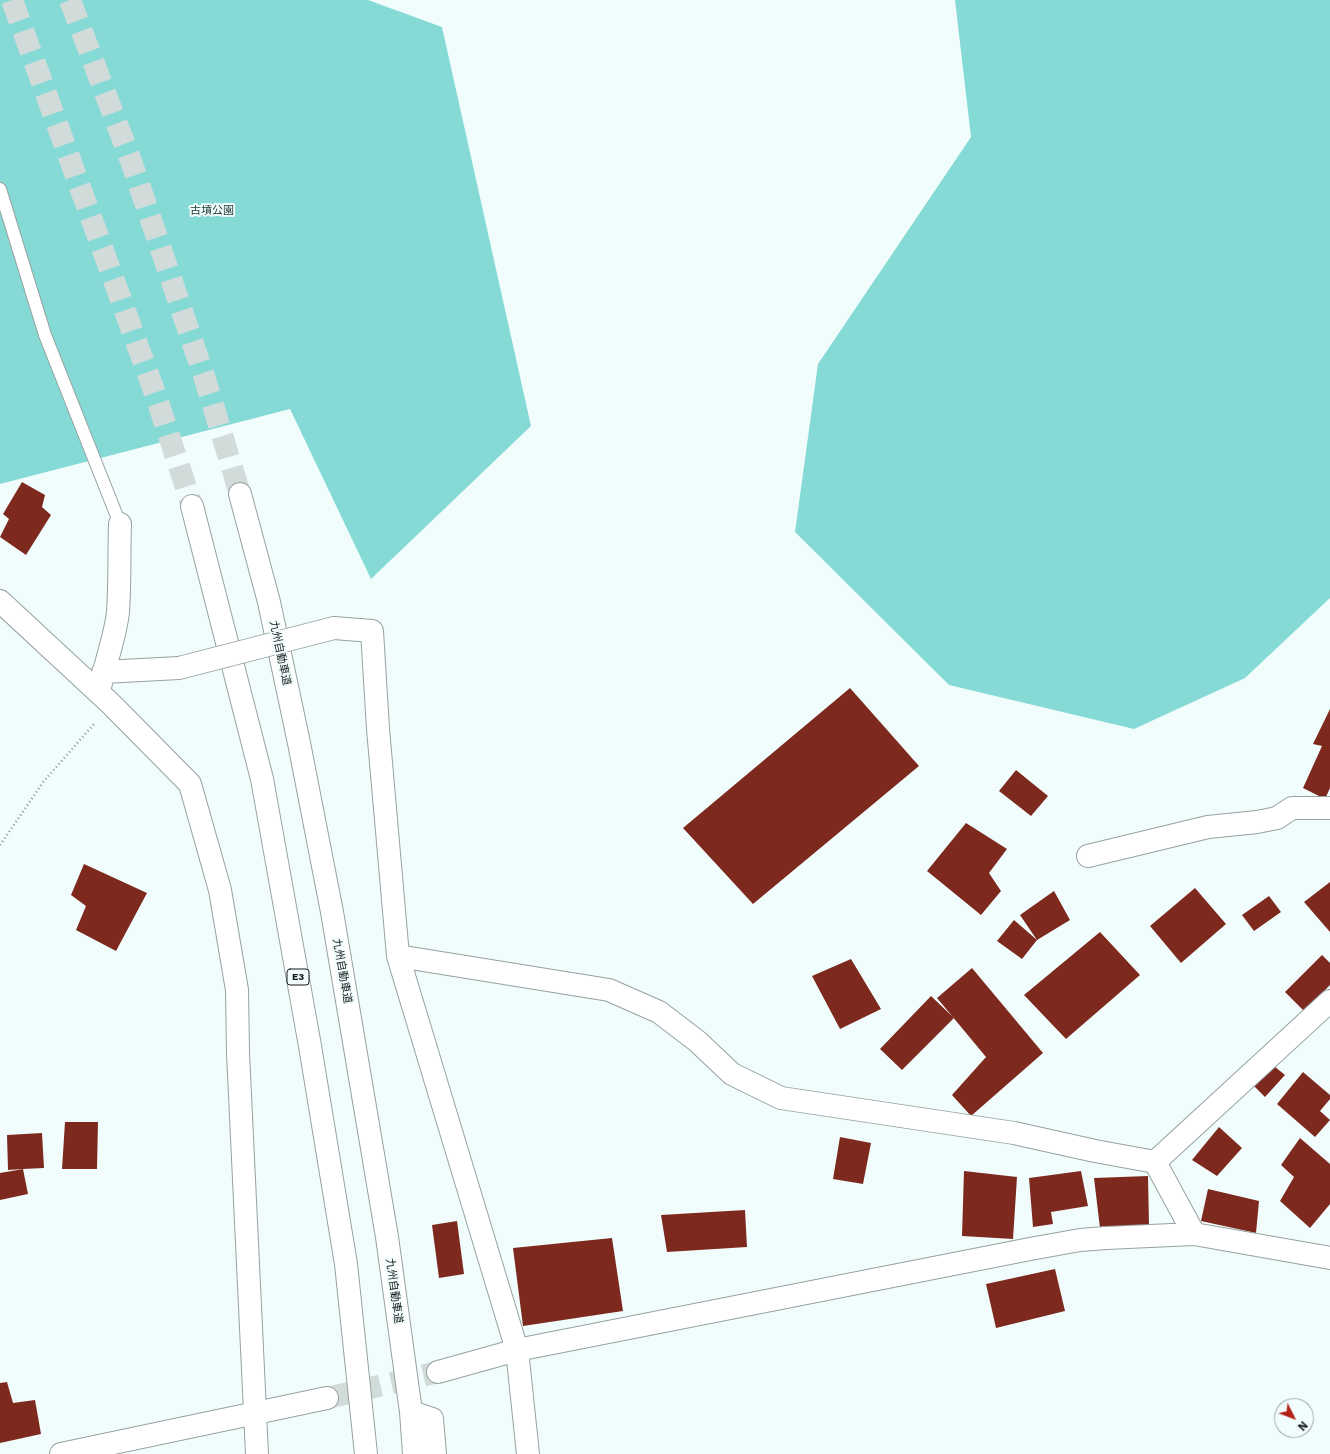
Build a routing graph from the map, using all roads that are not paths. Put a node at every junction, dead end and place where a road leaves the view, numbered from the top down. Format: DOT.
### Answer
graph roads {
  1 [pos="0,189"];
  2 [pos="240,494"];
  3 [pos="192,506"];
  4 [pos="120,524"];
  5 [pos="0,601"];
  6 [pos="104,690"];
  7 [pos="1330,808"];
  8 [pos="1088,856"];
  9 [pos="398,956"];
  10 [pos="1330,1001"];
  11 [pos="1155,1162"];
  12 [pos="1194,1234"];
  13 [pos="1330,1258"];
  14 [pos="517,1350"];
  15 [pos="438,1372"];
  16 [pos="327,1398"];
  17 [pos="411,1412"];
  18 [pos="254,1414"];
  19 [pos="60,1454"];
  20 [pos="257,1454"];
  21 [pos="366,1454"];
  22 [pos="414,1454"];
  23 [pos="435,1454"];
  24 [pos="528,1454"];
  1 -- 4 [label="lane"];
  2 -- 17 [label="main road, 九州自動車道"];
  3 -- 21 [label="main road, E3"];
  4 -- 6 [label="main road"];
  5 -- 6 [label="main road"];
  6 -- 9 [label="main road, bridge"];
  6 -- 18 [label="main road"];
  7 -- 8 [label="main road"];
  9 -- 11 [label="main road"];
  9 -- 14 [label="main road"];
  10 -- 11 [label="main road"];
  11 -- 12 [label="main road"];
  12 -- 13 [label="main road"];
  12 -- 14 [label="main road"];
  14 -- 15 [label="main road"];
  14 -- 24 [label="main road"];
  16 -- 18 [label="main road"];
  17 -- 22 [label="main road, 九州自動車道"];
  17 -- 23 [label="main road"];
  18 -- 19 [label="main road"];
  18 -- 20 [label="main road"];
}
